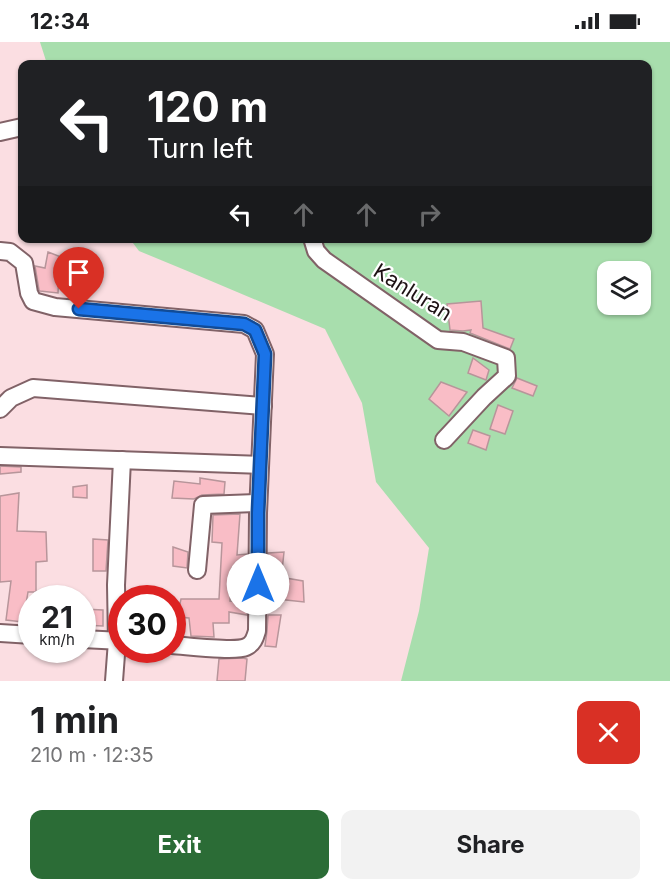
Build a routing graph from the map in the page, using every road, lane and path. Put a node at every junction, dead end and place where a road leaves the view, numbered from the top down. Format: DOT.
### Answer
graph roads {
  1 [pos="18,128"];
  2 [pos="0,132"];
  3 [pos="314,243"];
  4 [pos="0,251"];
  5 [pos="263,406"];
  6 [pos="0,409"];
  7 [pos="444,440"];
  8 [pos="0,456"];
  9 [pos="122,460"];
  10 [pos="260,465"];
  11 [pos="258,502"];
  12 [pos="197,570"];
  13 [pos="116,585"];
  14 [pos="0,633"];
  15 [pos="18,634"];
  16 [pos="186,646"];
  17 [pos="116,663"];
  18 [pos="114,681"];
  1 -- 2 [label="street"];
  3 -- 7 [label="street, Kanluran"];
  4 -- 5 [label="street"];
  5 -- 6 [label="street"];
  5 -- 10 [label="street"];
  8 -- 9 [label="street"];
  9 -- 10 [label="street"];
  9 -- 13 [label="street"];
  10 -- 11 [label="street"];
  11 -- 12 [label="street"];
  11 -- 16 [label="street"];
  14 -- 15 [label="street"];
  17 -- 18 [label="street"];
}
